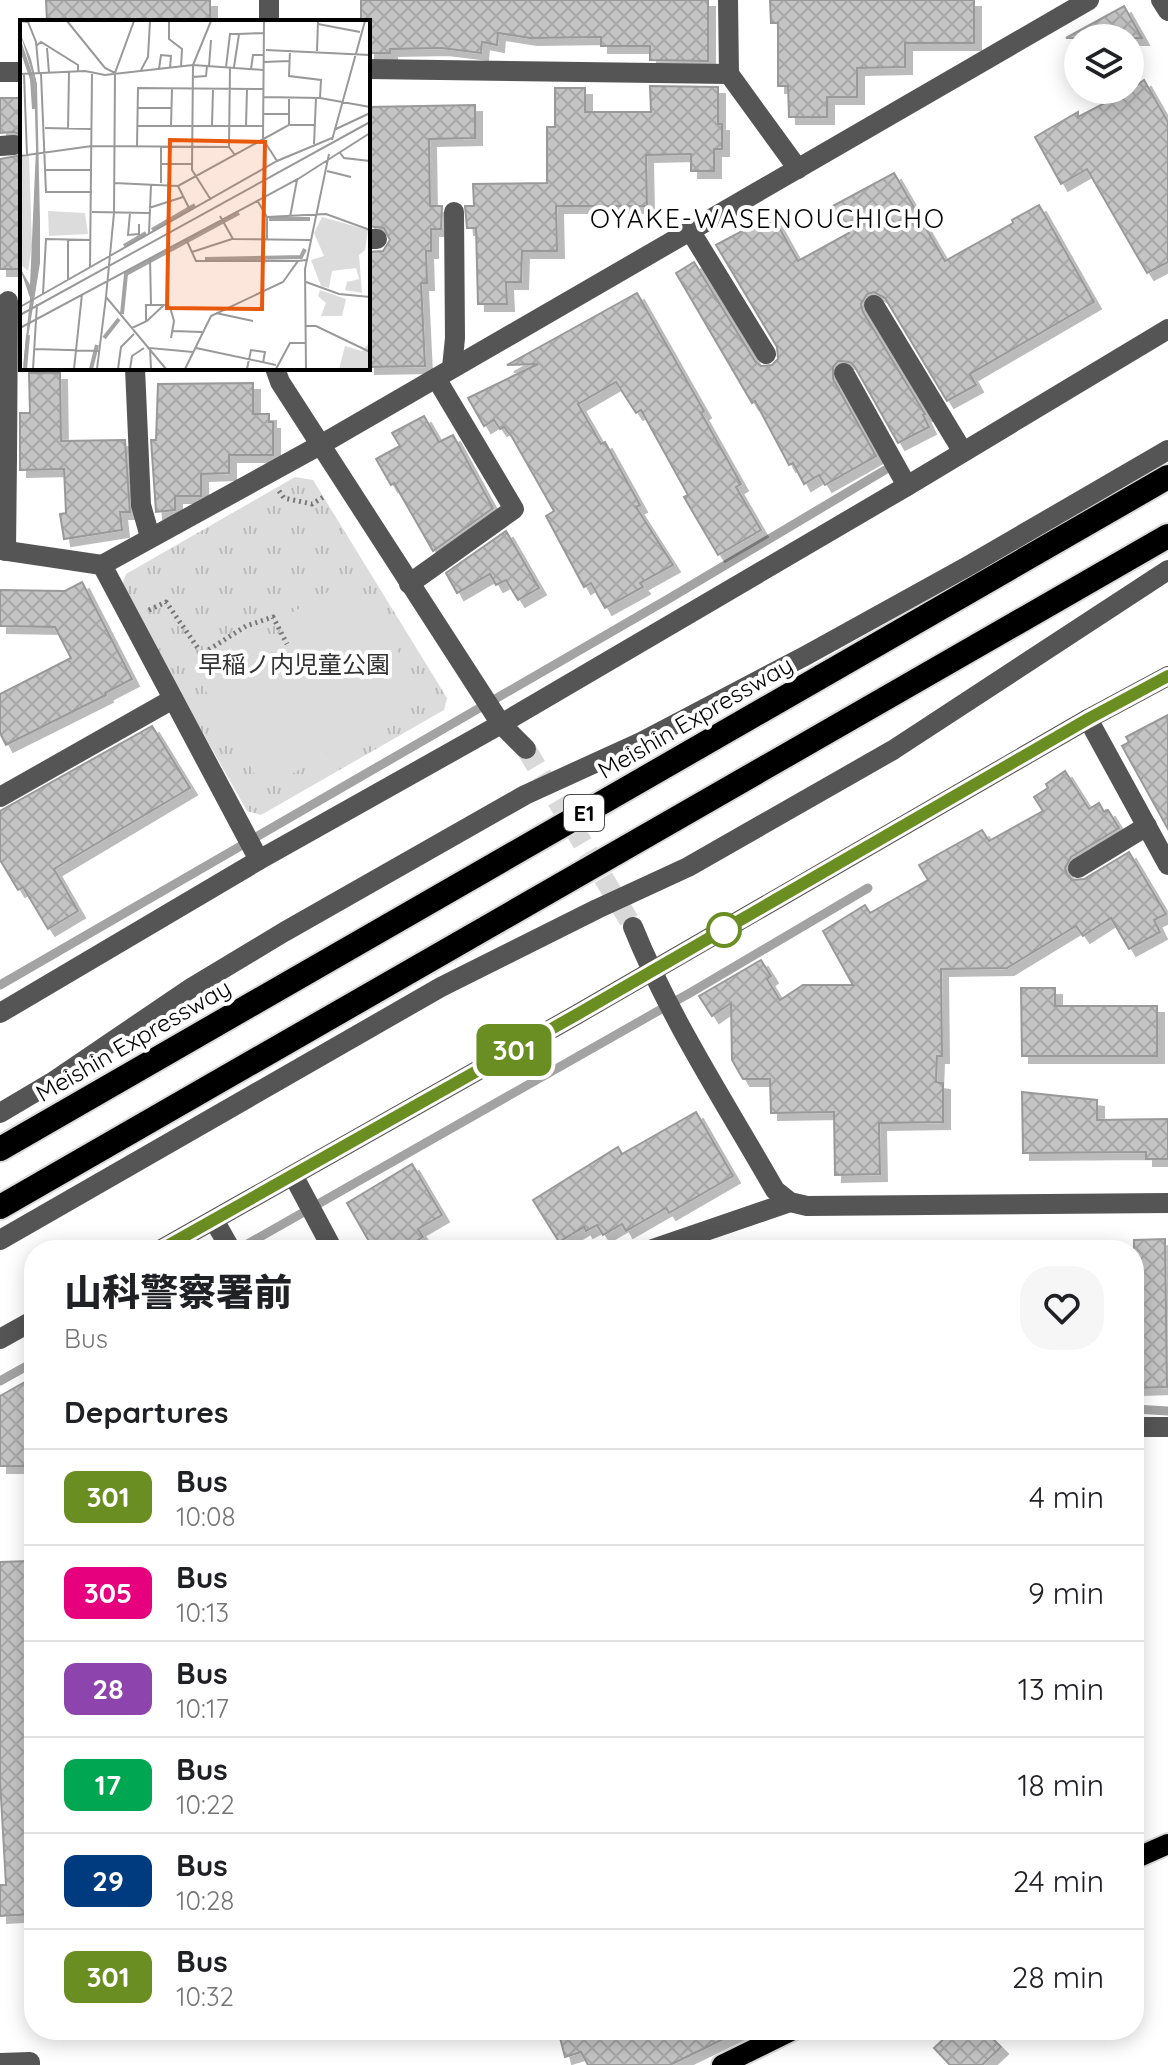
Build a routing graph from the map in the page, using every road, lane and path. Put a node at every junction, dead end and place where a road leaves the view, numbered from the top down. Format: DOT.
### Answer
graph roads {
  1 [pos="728,0"];
  2 [pos="1089,0"];
  3 [pos="1161,0"];
  4 [pos="1168,11"];
  5 [pos="370,69"];
  6 [pos="729,74"];
  7 [pos="798,169"];
  8 [pos="454,212"];
  9 [pos="691,232"];
  10 [pos="10,300"];
  11 [pos="874,305"];
  12 [pos="1168,329"];
  13 [pos="766,354"];
  14 [pos="135,370"];
  15 [pos="276,370"];
  16 [pos="444,373"];
  17 [pos="844,373"];
  18 [pos="322,444"];
  19 [pos="1168,450"];
  20 [pos="963,452"];
  21 [pos="4,458"];
  22 [pos="1168,477"];
  23 [pos="907,486"];
  24 [pos="325,496"];
  25 [pos="284,498"];
  26 [pos="1168,536"];
  27 [pos="150,537"];
  28 [pos="3,550"];
  29 [pos="102,565"];
  30 [pos="1168,570"];
  31 [pos="409,584"];
  32 [pos="150,609"];
  33 [pos="287,644"];
  34 [pos="1168,676"];
  35 [pos="173,699"];
  36 [pos="1088,719"];
  37 [pos="501,724"];
  38 [pos="526,749"];
  39 [pos="0,797"];
  40 [pos="1156,829"];
  41 [pos="259,860"];
  42 [pos="1168,865"];
  43 [pos="1078,868"];
  44 [pos="633,927"];
  45 [pos="651,972"];
  46 [pos="0,1013"];
  47 [pos="0,1113"];
  48 [pos="0,1149"];
  49 [pos="293,1175"];
  50 [pos="790,1202"];
  51 [pos="1168,1203"];
  52 [pos="0,1207"];
  53 [pos="214,1220"];
  54 [pos="0,1240"];
  55 [pos="178,1240"];
  56 [pos="225,1240"];
  57 [pos="328,1240"];
  58 [pos="679,1240"];
  59 [pos="24,1326"];
  60 [pos="0,1339"];
  61 [pos="1144,1427"];
  62 [pos="1168,1427"];
  63 [pos="1168,1844"];
  64 [pos="1144,1855"];
  65 [pos="773,2040"];
  66 [pos="0,2063"];
  67 [pos="30,2065"];
  68 [pos="722,2065"];
  1 -- 6 [label="street"];
  2 -- 7 [label="street"];
  3 -- 4 [label="street"];
  5 -- 6 [label="street"];
  6 -- 7 [label="street"];
  7 -- 9 [label="street"];
  8 -- 16 [label="street"];
  9 -- 13 [label="street"];
  9 -- 16 [label="street"];
  10 -- 21 [label="street"];
  11 -- 20 [label="street"];
  12 -- 20 [label="street"];
  14 -- 27 [label="street"];
  15 -- 18 [label="street"];
  16 -- 18 [label="street"];
  16 -- 31 [label="street"];
  17 -- 23 [label="street"];
  18 -- 27 [label="street"];
  18 -- 31 [label="street"];
  19 -- 47 [label="street"];
  20 -- 23 [label="street"];
  21 -- 28 [label="street"];
  22 -- 48 [label="highway, Meishin Expressway / E1"];
  23 -- 37 [label="street"];
  24 -- 25 [label="path"];
  26 -- 52 [label="highway, E1"];
  27 -- 29 [label="street"];
  28 -- 29 [label="street"];
  29 -- 35 [label="street"];
  30 -- 54 [label="street"];
  31 -- 37 [label="street"];
  32 -- 33 [label="path"];
  34 -- 36 [label="street"];
  35 -- 39 [label="street"];
  35 -- 41 [label="street"];
  36 -- 40 [label="street"];
  36 -- 45 [label="street"];
  37 -- 38 [label="street"];
  37 -- 41 [label="street"];
  40 -- 42 [label="street"];
  40 -- 43 [label="street"];
  41 -- 46 [label="street"];
  44 -- 45 [label="street"];
  45 -- 49 [label="street"];
  45 -- 50 [label="street"];
  49 -- 53 [label="street"];
  49 -- 57 [label="street"];
  50 -- 51 [label="street"];
  50 -- 58 [label="street"];
  53 -- 55 [label="street"];
  53 -- 56 [label="street"];
  59 -- 60 [label="street"];
  61 -- 62 [label="street"];
  63 -- 64 [label="main road"];
  65 -- 68 [label="main road"];
  66 -- 67 [label="street"];
}
